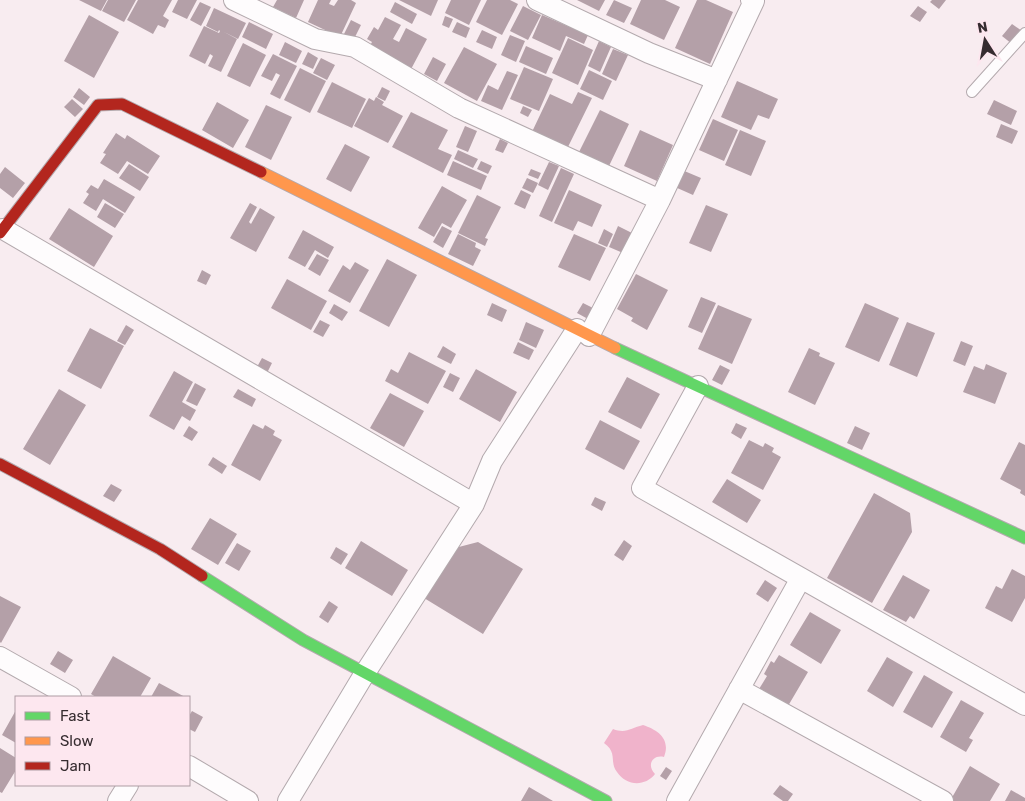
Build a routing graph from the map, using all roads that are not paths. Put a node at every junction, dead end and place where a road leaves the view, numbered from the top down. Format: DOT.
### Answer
graph roads {
  1 [pos="234,0"];
  2 [pos="537,0"];
  3 [pos="751,0"];
  4 [pos="1025,33"];
  5 [pos="717,80"];
  6 [pos="972,92"];
  7 [pos="660,200"];
  8 [pos="2,231"];
  9 [pos="583,332"];
  10 [pos="698,386"];
  11 [pos="0,464"];
  12 [pos="474,504"];
  13 [pos="1025,538"];
  14 [pos="800,578"];
  15 [pos="0,657"];
  16 [pos="365,673"];
  17 [pos="739,689"];
  18 [pos="68,696"];
  19 [pos="1025,705"];
  20 [pos="190,767"];
  21 [pos="127,786"];
  22 [pos="118,801"];
  23 [pos="248,801"];
  24 [pos="288,801"];
  25 [pos="606,801"];
  26 [pos="677,801"];
  27 [pos="943,801"];
  1 -- 7 [label="street"];
  2 -- 5 [label="street"];
  3 -- 5 [label="street"];
  4 -- 6 [label="lane"];
  5 -- 7 [label="street"];
  7 -- 9 [label="street"];
  8 -- 9 [label="street"];
  8 -- 12 [label="street"];
  9 -- 10 [label="street"];
  9 -- 12 [label="street"];
  10 -- 13 [label="street"];
  10 -- 14 [label="street"];
  11 -- 16 [label="street"];
  12 -- 16 [label="street"];
  14 -- 17 [label="street"];
  14 -- 19 [label="street"];
  15 -- 18 [label="street"];
  16 -- 24 [label="street"];
  16 -- 25 [label="street"];
  17 -- 26 [label="street"];
  17 -- 27 [label="street"];
  20 -- 23 [label="street"];
  21 -- 22 [label="street"];
}
